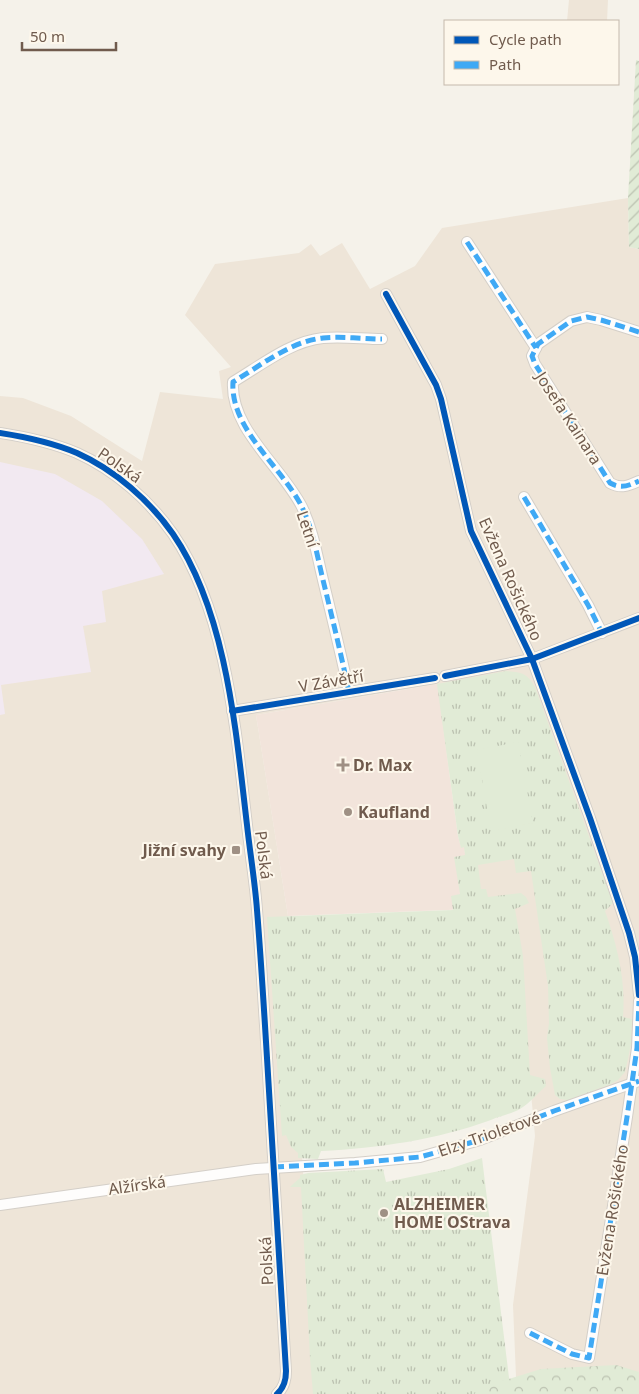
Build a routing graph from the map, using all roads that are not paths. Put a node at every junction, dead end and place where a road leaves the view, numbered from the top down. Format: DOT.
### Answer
graph roads {
  1 [pos="467,242"];
  2 [pos="386,294"];
  3 [pos="639,332"];
  4 [pos="382,339"];
  5 [pos="536,348"];
  6 [pos="0,433"];
  7 [pos="639,482"];
  8 [pos="524,497"];
  9 [pos="639,618"];
  10 [pos="602,633"];
  11 [pos="532,658"];
  12 [pos="349,692"];
  13 [pos="232,711"];
  14 [pos="639,994"];
  15 [pos="639,1001"];
  16 [pos="635,1082"];
  17 [pos="274,1167"];
  18 [pos="0,1205"];
  19 [pos="530,1333"];
  20 [pos="277,1394"];
  1 -- 5 [label="street"];
  2 -- 11 [label="street, Evžena Rošického"];
  3 -- 5 [label="street, Josefa Kainara"];
  4 -- 12 [label="street, Letní"];
  5 -- 7 [label="street, Josefa Kainara"];
  6 -- 13 [label="street, Polská"];
  8 -- 10 [label="street"];
  9 -- 10 [label="street, V Závětří"];
  10 -- 11 [label="street, V Závětří"];
  11 -- 12 [label="street, V Závětří"];
  11 -- 14 [label="street, Evžena Rošického"];
  12 -- 13 [label="street, V Závětří"];
  13 -- 17 [label="street, Polská"];
  15 -- 16 [label="street, Evžena Rošického"];
  16 -- 17 [label="street, Elzy Trioletové"];
  16 -- 19 [label="street, Evžena Rošického"];
  17 -- 18 [label="street, Alžírská"];
  17 -- 20 [label="street, Polská"];
}
